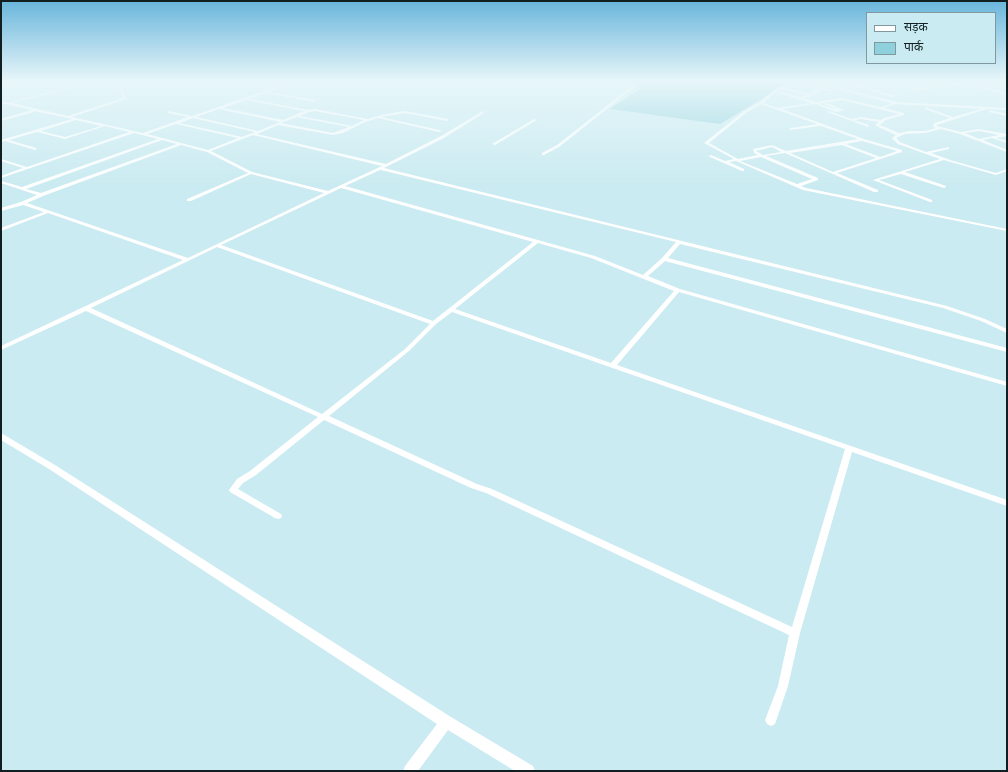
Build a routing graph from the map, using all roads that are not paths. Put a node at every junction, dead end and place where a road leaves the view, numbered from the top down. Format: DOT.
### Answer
graph roads {
  1 [pos="16,116"];
  2 [pos="63,116"];
  3 [pos="71,116"];
  4 [pos="188,116"];
  5 [pos="254,116"];
  6 [pos="296,116"];
  7 [pos="347,116"];
  8 [pos="383,116"];
  9 [pos="426,116"];
  10 [pos="477,116"];
  11 [pos="596,116"];
  12 [pos="740,116"];
  13 [pos="797,116"];
  14 [pos="839,116"];
  15 [pos="897,116"];
  16 [pos="947,116"];
  17 [pos="959,116"];
  18 [pos="68,117"];
  19 [pos="192,117"];
  20 [pos="378,117"];
  21 [pos="952,118"];
  22 [pos="76,119"];
  23 [pos="1,120"];
  24 [pos="368,120"];
  25 [pos="447,120"];
  26 [pos="535,120"];
  27 [pos="848,120"];
  28 [pos="280,122"];
  29 [pos="880,122"];
  30 [pos="176,123"];
  31 [pos="821,125"];
  32 [pos="104,126"];
  33 [pos="868,126"];
  34 [pos="352,127"];
  35 [pos="941,128"];
  36 [pos="792,129"];
  37 [pos="38,131"];
  38 [pos="439,131"];
  39 [pos="133,132"];
  40 [pos="255,133"];
  41 [pos="961,133"];
  42 [pos="143,134"];
  43 [pos="898,134"];
  44 [pos="1006,135"];
  45 [pos="242,138"];
  46 [pos="994,138"];
  47 [pos="161,139"];
  48 [pos="3,140"];
  49 [pos="863,140"];
  50 [pos="978,140"];
  51 [pos="1007,142"];
  52 [pos="180,144"];
  53 [pos="494,144"];
  54 [pos="843,144"];
  55 [pos="948,148"];
  56 [pos="35,149"];
  57 [pos="208,150"];
  58 [pos="916,150"];
  59 [pos="901,151"];
  60 [pos="1007,151"];
  61 [pos="788,152"];
  62 [pos="925,153"];
  63 [pos="543,154"];
  64 [pos="711,156"];
  65 [pos="762,156"];
  66 [pos="880,158"];
  67 [pos="945,159"];
  68 [pos="1,160"];
  69 [pos="737,160"];
  70 [pos="724,162"];
  71 [pos="385,165"];
  72 [pos="26,168"];
  73 [pos="379,168"];
  74 [pos="742,170"];
  75 [pos="1007,170"];
  76 [pos="900,172"];
  77 [pos="251,173"];
  78 [pos="832,173"];
  79 [pos="1,177"];
  80 [pos="1,182"];
  81 [pos="340,186"];
  82 [pos="798,186"];
  83 [pos="944,187"];
  84 [pos="24,188"];
  85 [pos="876,191"];
  86 [pos="327,192"];
  87 [pos="41,195"];
  88 [pos="189,200"];
  89 [pos="930,201"];
  90 [pos="23,203"];
  91 [pos="1,210"];
  92 [pos="47,212"];
  93 [pos="1,230"];
  94 [pos="1007,230"];
  95 [pos="537,241"];
  96 [pos="679,242"];
  97 [pos="218,246"];
  98 [pos="664,259"];
  99 [pos="186,260"];
  100 [pos="644,278"];
  101 [pos="678,290"];
  102 [pos="87,309"];
  103 [pos="452,310"];
  104 [pos="434,323"];
  105 [pos="1007,331"];
  106 [pos="1,348"];
  107 [pos="1007,350"];
  108 [pos="612,366"];
  109 [pos="1007,384"];
  110 [pos="324,417"];
  111 [pos="1,436"];
  112 [pos="849,448"];
  113 [pos="1007,503"];
  114 [pos="278,516"];
  115 [pos="795,633"];
  116 [pos="771,720"];
  117 [pos="446,722"];
  118 [pos="410,771"];
  119 [pos="528,771"];
  1 -- 23 [label="street"];
  2 -- 18 [label="street"];
  3 -- 18 [label="street"];
  4 -- 19 [label="street"];
  5 -- 28 [label="street"];
  6 -- 28 [label="street"];
  6 -- 34 [label="street"];
  7 -- 24 [label="street"];
  8 -- 20 [label="street"];
  9 -- 25 [label="street"];
  10 -- 71 [label="street"];
  11 -- 63 [label="street"];
  12 -- 69 [label="street"];
  13 -- 31 [label="street"];
  14 -- 27 [label="street"];
  15 -- 29 [label="street"];
  16 -- 21 [label="street"];
  17 -- 21 [label="street"];
  18 -- 22 [label="street"];
  19 -- 30 [label="street"];
  19 -- 40 [label="street"];
  20 -- 24 [label="street"];
  20 -- 38 [label="street"];
  21 -- 35 [label="street"];
  22 -- 32 [label="street"];
  22 -- 37 [label="street"];
  24 -- 34 [label="street"];
  26 -- 53 [label="street"];
  27 -- 29 [label="street"];
  27 -- 33 [label="street"];
  28 -- 34 [label="street"];
  28 -- 40 [label="street"];
  29 -- 43 [label="street"];
  30 -- 42 [label="street"];
  30 -- 45 [label="street"];
  31 -- 36 [label="street"];
  31 -- 49 [label="street"];
  32 -- 37 [label="street"];
  32 -- 39 [label="street"];
  35 -- 41 [label="street"];
  35 -- 43 [label="street"];
  37 -- 48 [label="street"];
  39 -- 42 [label="street"];
  39 -- 72 [label="street"];
  40 -- 45 [label="street"];
  40 -- 71 [label="street"];
  41 -- 44 [label="street"];
  41 -- 50 [label="street"];
  42 -- 47 [label="street"];
  43 -- 58 [label="street"];
  44 -- 46 [label="street"];
  45 -- 57 [label="street"];
  46 -- 50 [label="street"];
  46 -- 51 [label="street"];
  47 -- 52 [label="street"];
  47 -- 84 [label="street"];
  48 -- 56 [label="street"];
  49 -- 54 [label="street"];
  49 -- 59 [label="street"];
  50 -- 60 [label="street"];
  52 -- 57 [label="street"];
  52 -- 87 [label="street"];
  54 -- 61 [label="street"];
  54 -- 66 [label="street"];
  55 -- 62 [label="street"];
  57 -- 77 [label="street"];
  58 -- 59 [label="street"];
  58 -- 62 [label="street"];
  59 -- 66 [label="street"];
  61 -- 65 [label="street"];
  61 -- 65 [label="street"];
  61 -- 78 [label="street"];
  62 -- 67 [label="street"];
  64 -- 70 [label="street"];
  65 -- 69 [label="street"];
  65 -- 82 [label="street"];
  66 -- 78 [label="street"];
  67 -- 75 [label="street"];
  67 -- 76 [label="street"];
  68 -- 72 [label="street"];
  69 -- 70 [label="street"];
  69 -- 82 [label="street"];
  70 -- 74 [label="street"];
  71 -- 73 [label="street"];
  72 -- 79 [label="street"];
  73 -- 81 [label="street"];
  73 -- 96 [label="street"];
  76 -- 83 [label="street"];
  76 -- 89 [label="street"];
  77 -- 86 [label="street"];
  77 -- 88 [label="street"];
  78 -- 85 [label="street"];
  80 -- 84 [label="street"];
  81 -- 86 [label="street"];
  81 -- 95 [label="street"];
  82 -- 94 [label="street"];
  84 -- 87 [label="street"];
  86 -- 97 [label="street"];
  87 -- 90 [label="street"];
  90 -- 91 [label="street"];
  90 -- 92 [label="street"];
  92 -- 93 [label="street"];
  92 -- 99 [label="street"];
  95 -- 100 [label="street"];
  95 -- 103 [label="street"];
  96 -- 98 [label="street"];
  96 -- 105 [label="street"];
  97 -- 99 [label="street"];
  97 -- 104 [label="street"];
  98 -- 100 [label="street"];
  98 -- 107 [label="street"];
  99 -- 102 [label="street"];
  100 -- 101 [label="street"];
  101 -- 108 [label="street"];
  101 -- 109 [label="street"];
  102 -- 106 [label="street"];
  102 -- 110 [label="street"];
  103 -- 104 [label="street"];
  103 -- 108 [label="street"];
  104 -- 110 [label="street"];
  108 -- 112 [label="street"];
  110 -- 114 [label="street"];
  110 -- 115 [label="street"];
  111 -- 117 [label="street"];
  112 -- 113 [label="street"];
  112 -- 115 [label="street"];
  115 -- 116 [label="street"];
  117 -- 118 [label="street"];
  117 -- 119 [label="street"];
}
